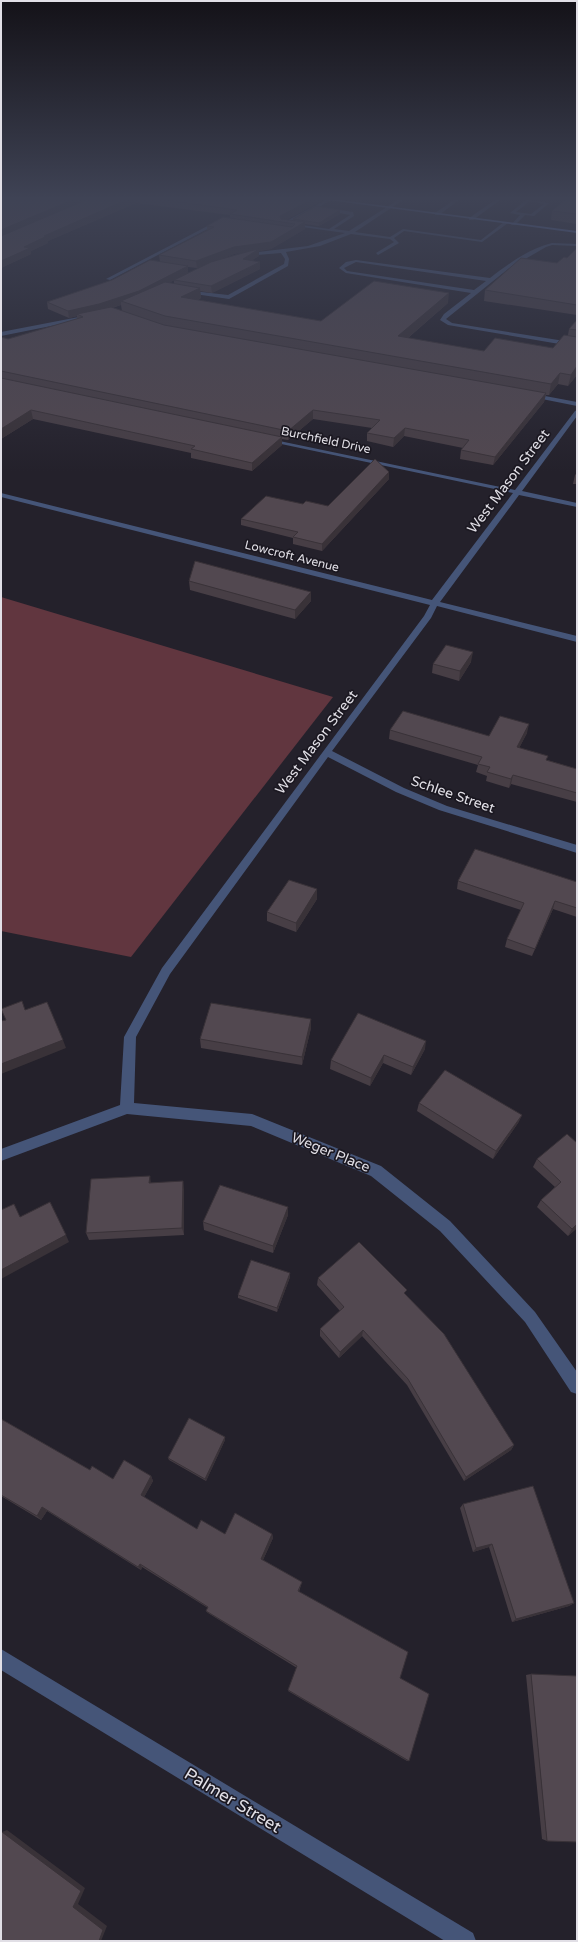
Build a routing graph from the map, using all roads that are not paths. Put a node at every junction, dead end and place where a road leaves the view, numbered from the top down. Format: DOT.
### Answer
graph roads {
  1 [pos="177,291"];
  2 [pos="239,291"];
  3 [pos="466,291"];
  4 [pos="475,292"];
  5 [pos="90,317"];
  6 [pos="1,334"];
  7 [pos="577,345"];
  8 [pos="524,394"];
  9 [pos="577,404"];
  10 [pos="577,412"];
  11 [pos="263,438"];
  12 [pos="518,492"];
  13 [pos="1,495"];
  14 [pos="577,505"];
  15 [pos="434,604"];
  16 [pos="577,639"];
  17 [pos="326,752"];
  18 [pos="577,849"];
  19 [pos="127,1108"];
  20 [pos="1,1156"];
  21 [pos="577,1386"];
  22 [pos="1,1659"];
  23 [pos="465,1941"];
  1 -- 2 [label="street"];
  3 -- 4 [label="street"];
  4 -- 7 [label="street"];
  5 -- 6 [label="street"];
  8 -- 9 [label="street"];
  10 -- 12 [label="street, West Mason Street"];
  11 -- 12 [label="street, Burchfield Drive"];
  12 -- 14 [label="street, Burchfield Drive"];
  12 -- 15 [label="street, West Mason Street"];
  13 -- 15 [label="street, Lowcroft Avenue"];
  15 -- 16 [label="street, Lowcroft Avenue"];
  15 -- 17 [label="street, West Mason Street"];
  17 -- 18 [label="street, Schlee Street"];
  17 -- 19 [label="street, West Mason Street"];
  19 -- 20 [label="street, Weger Place"];
  19 -- 21 [label="street, Weger Place"];
  22 -- 23 [label="street, Palmer Street"];
}
